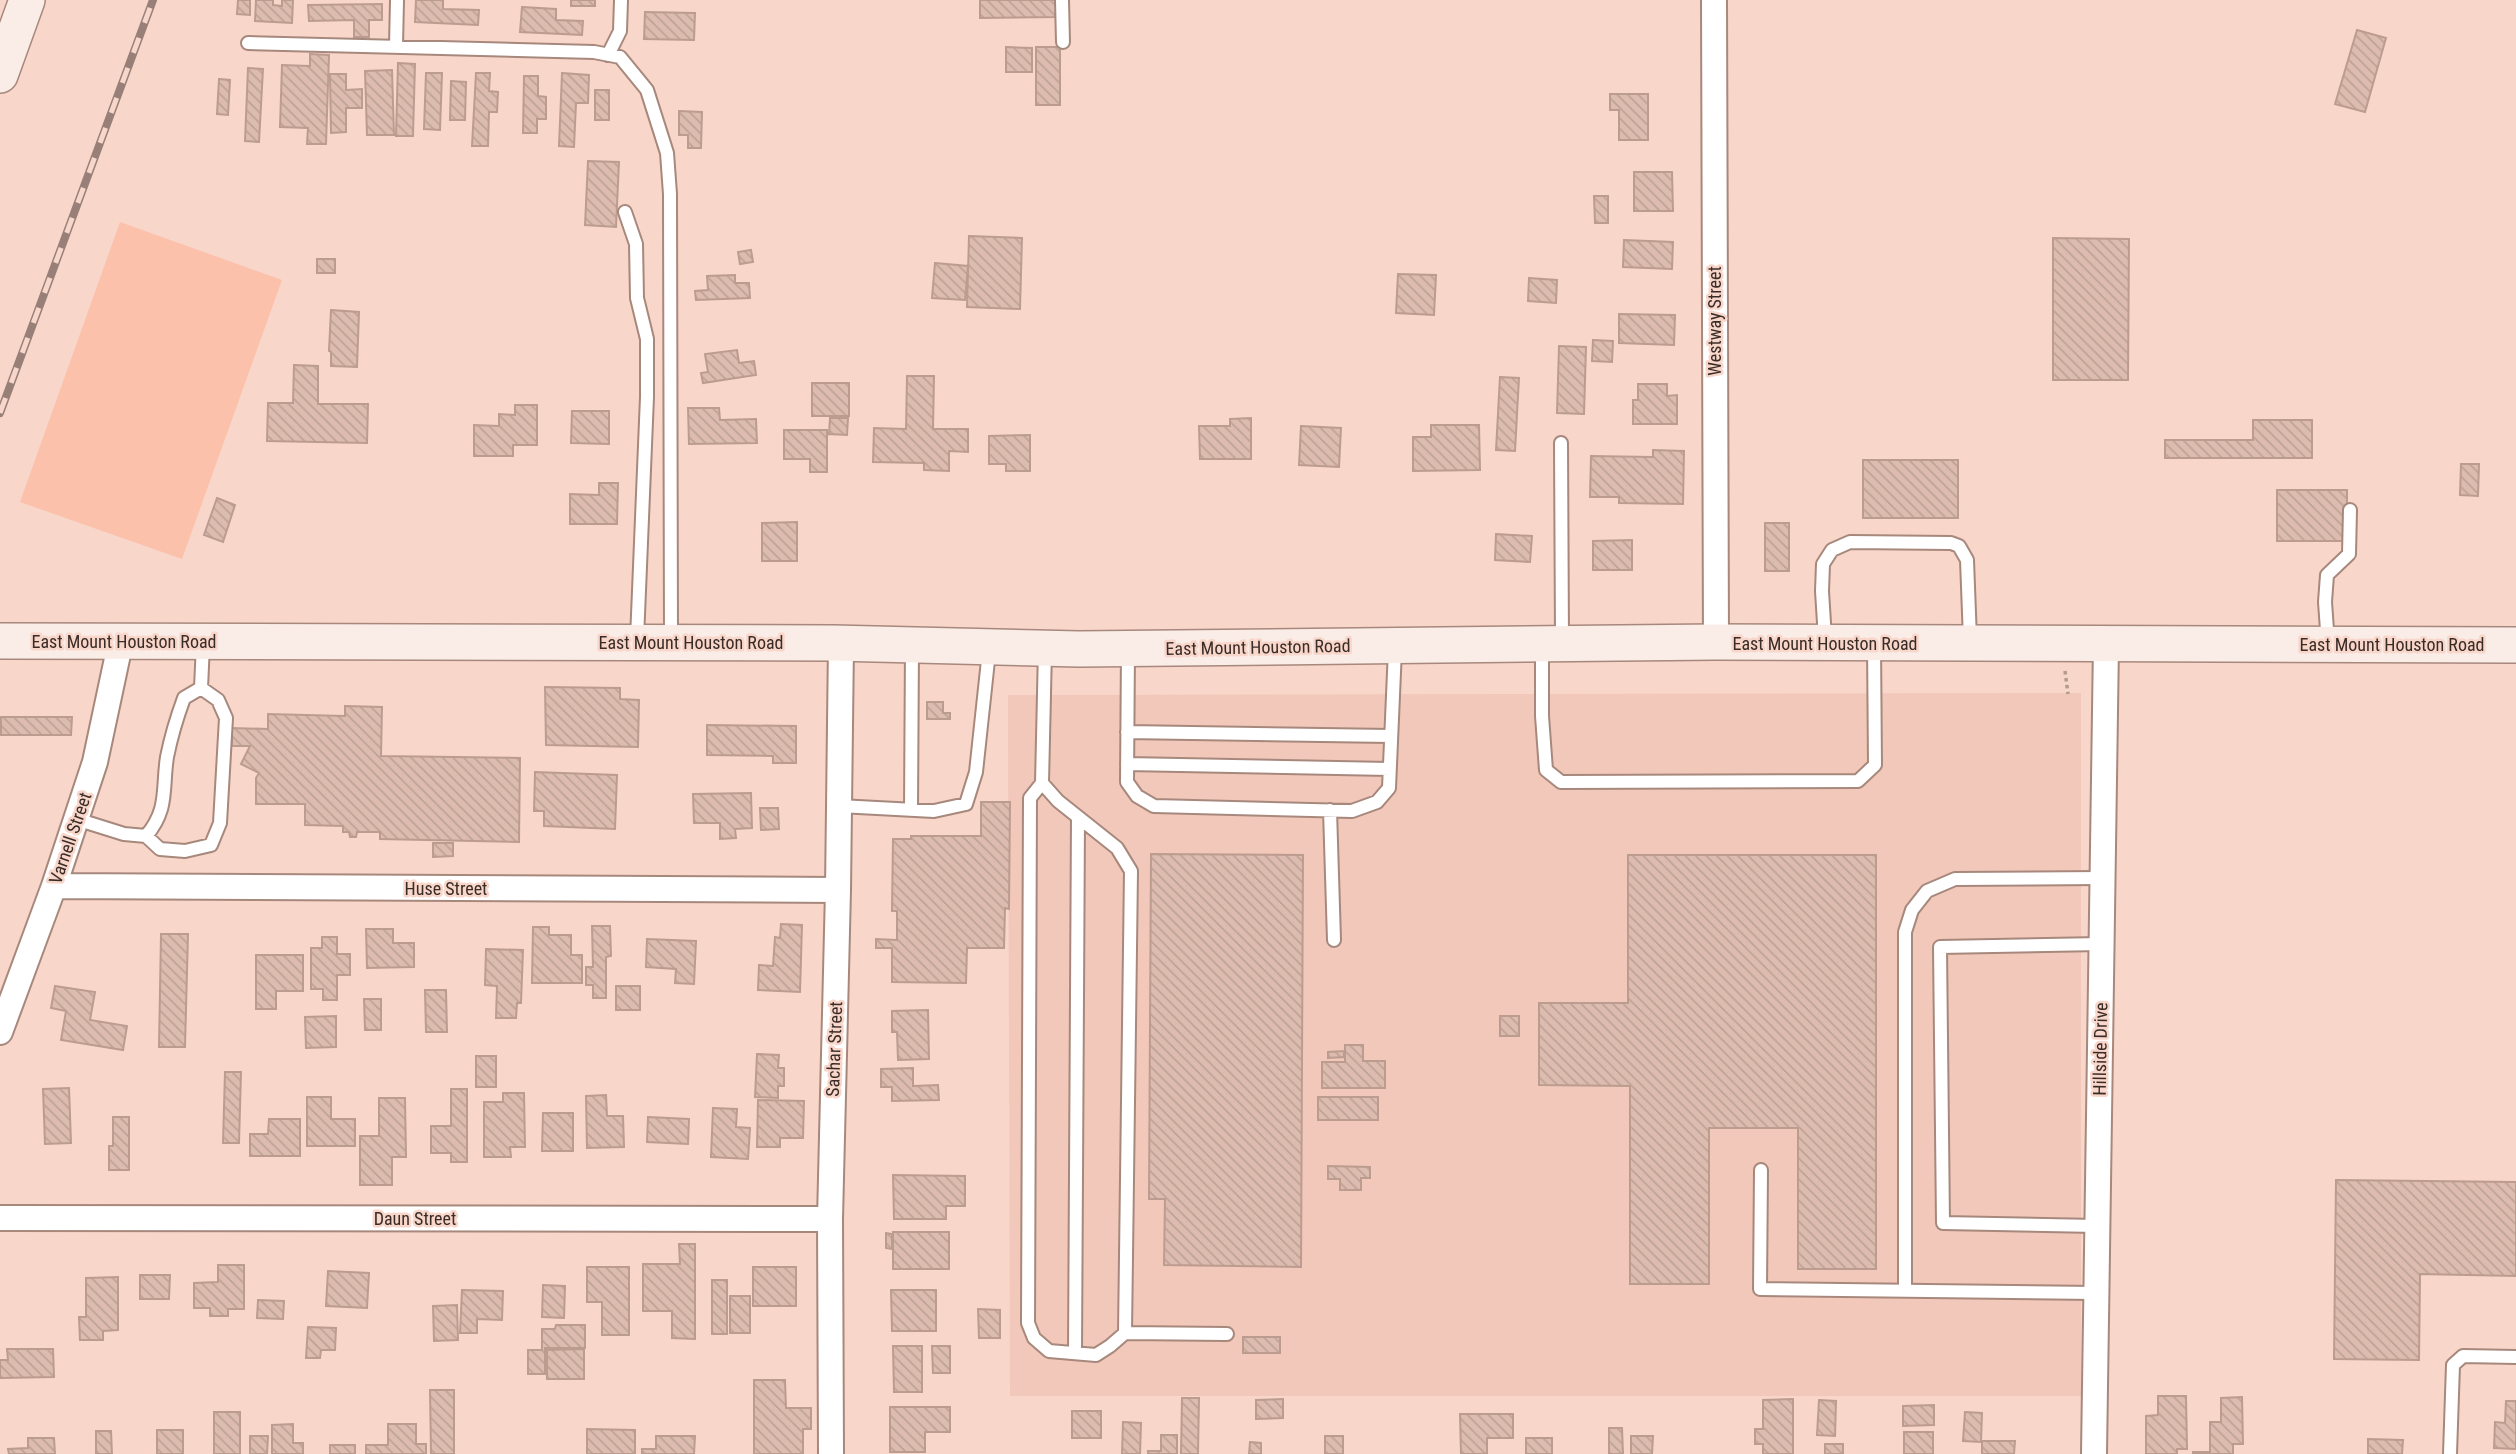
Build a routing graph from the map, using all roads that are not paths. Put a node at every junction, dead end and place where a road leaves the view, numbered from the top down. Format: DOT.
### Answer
graph roads {
  1 [pos="27,0"];
  2 [pos="397,0"];
  3 [pos="621,0"];
  4 [pos="1062,0"];
  5 [pos="1714,0"];
  6 [pos="1063,42"];
  7 [pos="248,43"];
  8 [pos="396,46"];
  9 [pos="608,55"];
  10 [pos="0,75"];
  11 [pos="625,212"];
  12 [pos="1560,443"];
  13 [pos="2350,510"];
  14 [pos="121,640"];
  15 [pos="203,640"];
  16 [pos="0,641"];
  17 [pos="654,642"];
  18 [pos="1716,642"];
  19 [pos="1825,642"];
  20 [pos="841,643"];
  21 [pos="1874,643"];
  22 [pos="1970,643"];
  23 [pos="2106,643"];
  24 [pos="1552,644"];
  25 [pos="2328,644"];
  26 [pos="912,645"];
  27 [pos="2516,645"];
  28 [pos="1396,646"];
  29 [pos="990,647"];
  30 [pos="1045,649"];
  31 [pos="1128,649"];
  32 [pos="201,688"];
  33 [pos="1127,732"];
  34 [pos="1391,736"];
  35 [pos="1127,764"];
  36 [pos="1390,769"];
  37 [pos="1042,783"];
  38 [pos="839,806"];
  39 [pos="911,810"];
  40 [pos="1330,810"];
  41 [pos="1078,817"];
  42 [pos="76,819"];
  43 [pos="146,836"];
  44 [pos="2102,878"];
  45 [pos="54,886"];
  46 [pos="838,890"];
  47 [pos="1334,940"];
  48 [pos="2101,944"];
  49 [pos="0,1032"];
  50 [pos="1761,1170"];
  51 [pos="0,1218"];
  52 [pos="830,1219"];
  53 [pos="2097,1226"];
  54 [pos="1905,1290"];
  55 [pos="2096,1293"];
  56 [pos="1125,1333"];
  57 [pos="1227,1334"];
  58 [pos="1076,1353"];
  59 [pos="2516,1357"];
  60 [pos="831,1454"];
  61 [pos="2094,1454"];
  62 [pos="2450,1454"];
  1 -- 10 [label="main road"];
  2 -- 8 [label="lane"];
  3 -- 9 [label="lane"];
  4 -- 6 [label="lane"];
  5 -- 18 [label="street, Westway Street"];
  7 -- 8 [label="lane"];
  8 -- 9 [label="lane"];
  9 -- 17 [label="lane"];
  11 -- 17 [label="lane"];
  12 -- 24 [label="lane"];
  13 -- 25 [label="lane"];
  14 -- 15 [label="main road, East Mount Houston Road"];
  14 -- 16 [label="main road, East Mount Houston Road"];
  14 -- 42 [label="street, Varnell Street"];
  15 -- 17 [label="main road, East Mount Houston Road"];
  15 -- 32 [label="lane"];
  17 -- 20 [label="main road, East Mount Houston Road"];
  18 -- 19 [label="main road, East Mount Houston Road"];
  18 -- 24 [label="main road, East Mount Houston Road"];
  19 -- 21 [label="main road, East Mount Houston Road"];
  19 -- 22 [label="lane"];
  20 -- 26 [label="main road, East Mount Houston Road"];
  20 -- 38 [label="street, Sachar Street"];
  21 -- 22 [label="main road, East Mount Houston Road"];
  21 -- 24 [label="lane"];
  22 -- 23 [label="main road, East Mount Houston Road"];
  23 -- 25 [label="main road, East Mount Houston Road"];
  23 -- 44 [label="street, Hillside Drive"];
  24 -- 28 [label="main road, East Mount Houston Road"];
  25 -- 27 [label="main road, East Mount Houston Road"];
  26 -- 29 [label="main road, East Mount Houston Road"];
  26 -- 39 [label="lane"];
  28 -- 31 [label="main road, East Mount Houston Road"];
  28 -- 34 [label="lane"];
  29 -- 30 [label="main road, East Mount Houston Road"];
  29 -- 39 [label="lane"];
  30 -- 31 [label="main road, East Mount Houston Road"];
  30 -- 37 [label="lane"];
  31 -- 33 [label="lane"];
  32 -- 43 [label="lane"];
  32 -- 43 [label="lane"];
  33 -- 34 [label="lane"];
  33 -- 35 [label="lane"];
  34 -- 36 [label="lane"];
  35 -- 36 [label="lane"];
  35 -- 40 [label="lane"];
  36 -- 40 [label="lane"];
  37 -- 41 [label="lane"];
  37 -- 58 [label="lane"];
  38 -- 39 [label="lane"];
  38 -- 46 [label="street, Sachar Street"];
  40 -- 47 [label="lane"];
  41 -- 56 [label="lane"];
  41 -- 58 [label="lane"];
  42 -- 43 [label="lane"];
  42 -- 45 [label="street, Varnell Street"];
  44 -- 48 [label="street, Hillside Drive"];
  44 -- 54 [label="lane"];
  45 -- 46 [label="street, Huse Street"];
  45 -- 49 [label="street, Varnell Street"];
  46 -- 52 [label="street, Sachar Street"];
  48 -- 53 [label="street, Hillside Drive"];
  48 -- 53 [label="lane"];
  50 -- 54 [label="lane"];
  51 -- 52 [label="street, Daun Street"];
  52 -- 60 [label="street, Sachar Street"];
  53 -- 55 [label="street, Hillside Drive"];
  54 -- 55 [label="lane"];
  55 -- 61 [label="street, Hillside Drive"];
  56 -- 57 [label="lane"];
  56 -- 58 [label="lane"];
  59 -- 62 [label="lane"];
}
